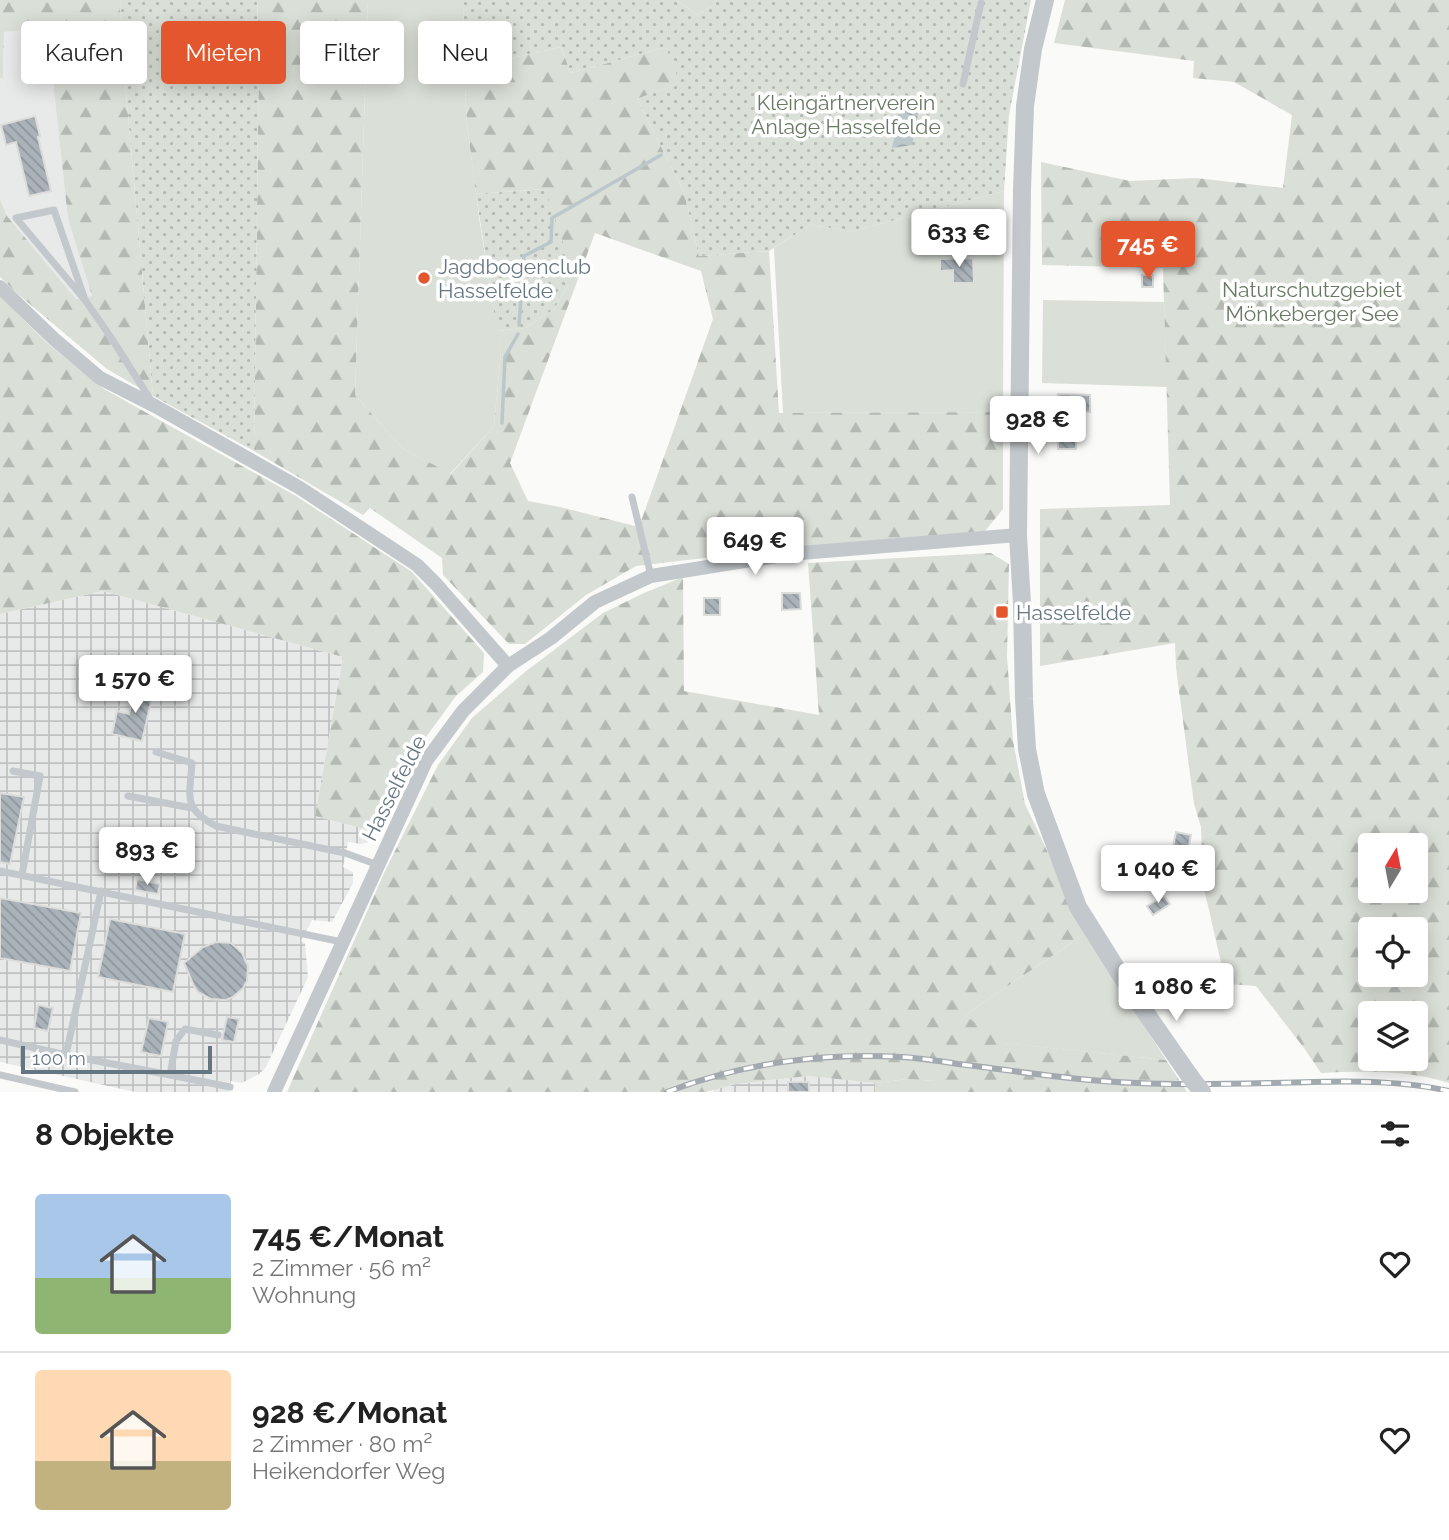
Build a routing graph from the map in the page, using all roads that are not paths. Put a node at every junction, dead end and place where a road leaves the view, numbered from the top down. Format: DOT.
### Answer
graph roads {
  1 [pos="1045,0"];
  2 [pos="981,3"];
  3 [pos="963,84"];
  4 [pos="0,287"];
  5 [pos="85,300"];
  6 [pos="155,405"];
  7 [pos="632,497"];
  8 [pos="1018,535"];
  9 [pos="651,576"];
  10 [pos="508,666"];
  11 [pos="156,752"];
  12 [pos="13,771"];
  13 [pos="128,796"];
  14 [pos="192,808"];
  15 [pos="377,865"];
  16 [pos="0,871"];
  17 [pos="22,875"];
  18 [pos="102,891"];
  19 [pos="342,943"];
  20 [pos="218,1035"];
  21 [pos="0,1040"];
  22 [pos="66,1055"];
  23 [pos="0,1075"];
  24 [pos="170,1075"];
  25 [pos="230,1087"];
  26 [pos="75,1092"];
  27 [pos="274,1092"];
  28 [pos="1202,1092"];
  1 -- 8 [label="street"];
  2 -- 3 [label="lane"];
  4 -- 6 [label="street"];
  5 -- 5 [label="lane"];
  5 -- 6 [label="lane"];
  6 -- 10 [label="street"];
  7 -- 9 [label="lane"];
  8 -- 9 [label="street, Hasselfelde"];
  8 -- 28 [label="street, bridge"];
  9 -- 10 [label="street, Hasselfelde"];
  10 -- 15 [label="street, Hasselfelde"];
  11 -- 14 [label="lane"];
  12 -- 17 [label="lane"];
  13 -- 14 [label="lane"];
  14 -- 15 [label="lane"];
  15 -- 19 [label="street, Hasselfelde"];
  16 -- 17 [label="lane"];
  17 -- 18 [label="lane"];
  18 -- 19 [label="lane"];
  18 -- 22 [label="lane"];
  19 -- 27 [label="street, Hasselfelde"];
  20 -- 24 [label="lane"];
  21 -- 22 [label="lane"];
  22 -- 24 [label="lane"];
  23 -- 26 [label="lane"];
  24 -- 25 [label="lane"];
}
